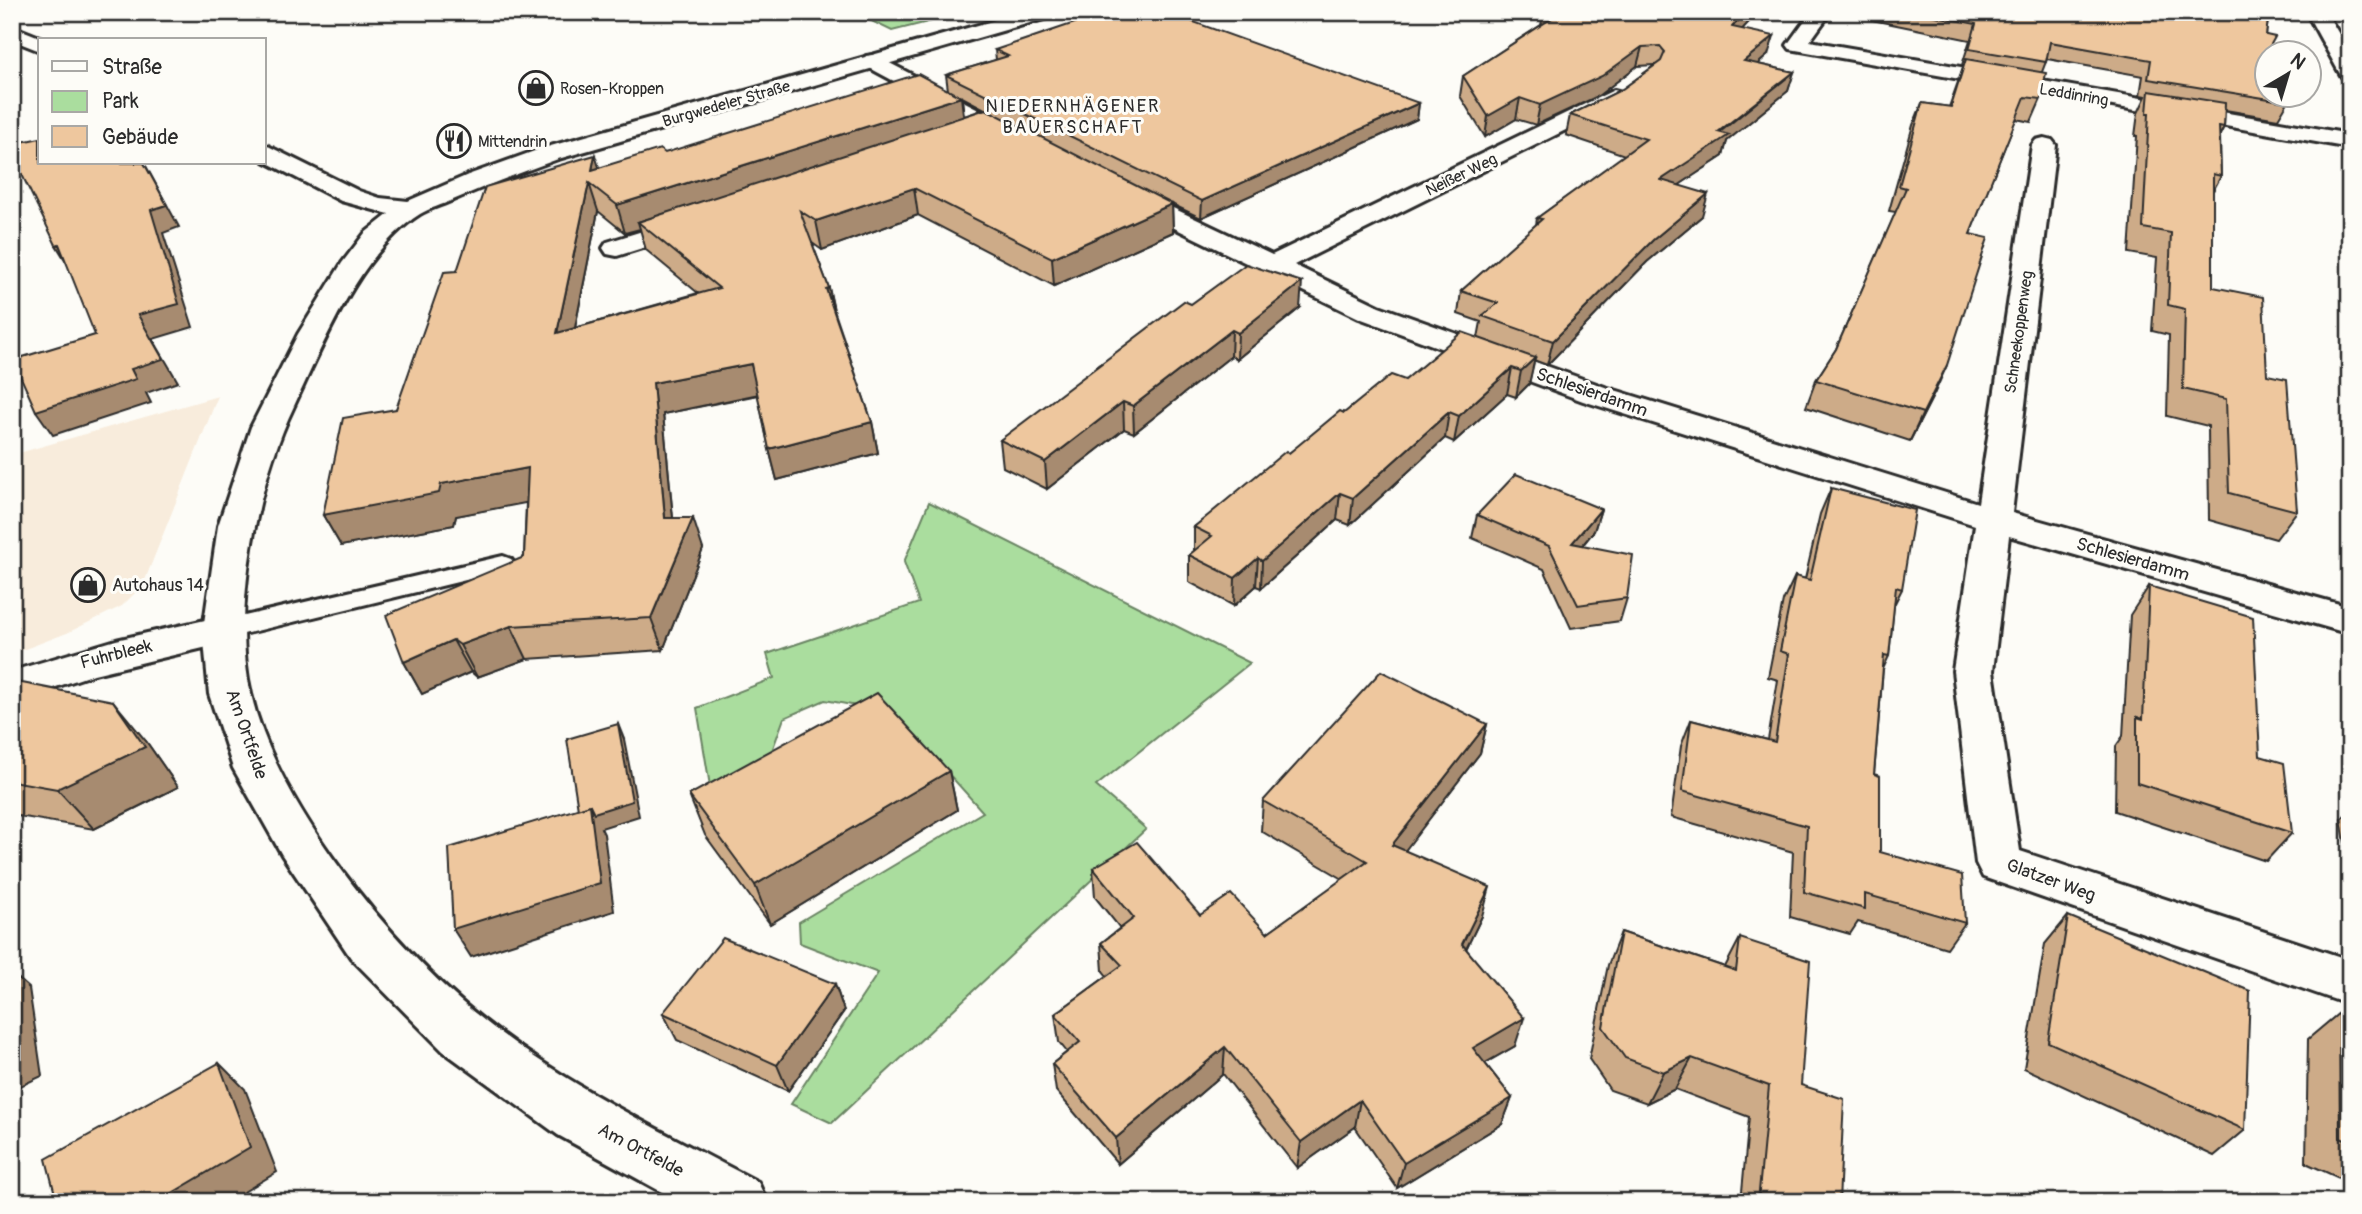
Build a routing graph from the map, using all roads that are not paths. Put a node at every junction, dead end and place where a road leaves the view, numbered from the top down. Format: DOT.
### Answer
graph roads {
  1 [pos="1047,12"];
  2 [pos="1821,12"];
  3 [pos="2316,12"];
  4 [pos="12,32"];
  5 [pos="38,44"];
  6 [pos="874,61"];
  7 [pos="2350,72"];
  8 [pos="1637,81"];
  9 [pos="2350,141"];
  10 [pos="2044,145"];
  11 [pos="266,152"];
  12 [pos="1048,154"];
  13 [pos="1106,185"];
  14 [pos="411,209"];
  15 [pos="720,214"];
  16 [pos="617,248"];
  17 [pos="1271,266"];
  18 [pos="1992,519"];
  19 [pos="503,564"];
  20 [pos="2350,621"];
  21 [pos="223,630"];
  22 [pos="12,687"];
  23 [pos="2350,983"];
  24 [pos="738,1202"];
  1 -- 6 [label="street, Burgwedeler Straße"];
  2 -- 9 [label="street, Leddinring"];
  3 -- 7 [label="street"];
  4 -- 5 [label="street"];
  6 -- 12 [label="street"];
  6 -- 14 [label="street, Burgwedeler Straße"];
  8 -- 17 [label="street, Neißer Weg"];
  10 -- 18 [label="street, Schneekoppenweg"];
  11 -- 14 [label="street"];
  13 -- 17 [label="street, Schlesierdamm"];
  14 -- 21 [label="street, Am Ortfelde"];
  15 -- 16 [label="street"];
  17 -- 18 [label="street, Schlesierdamm"];
  18 -- 20 [label="street, Schlesierdamm"];
  18 -- 23 [label="street, Glatzer Weg"];
  19 -- 21 [label="lane"];
  21 -- 22 [label="street, Fuhrbleek"];
  21 -- 24 [label="street, Am Ortfelde"];
}
